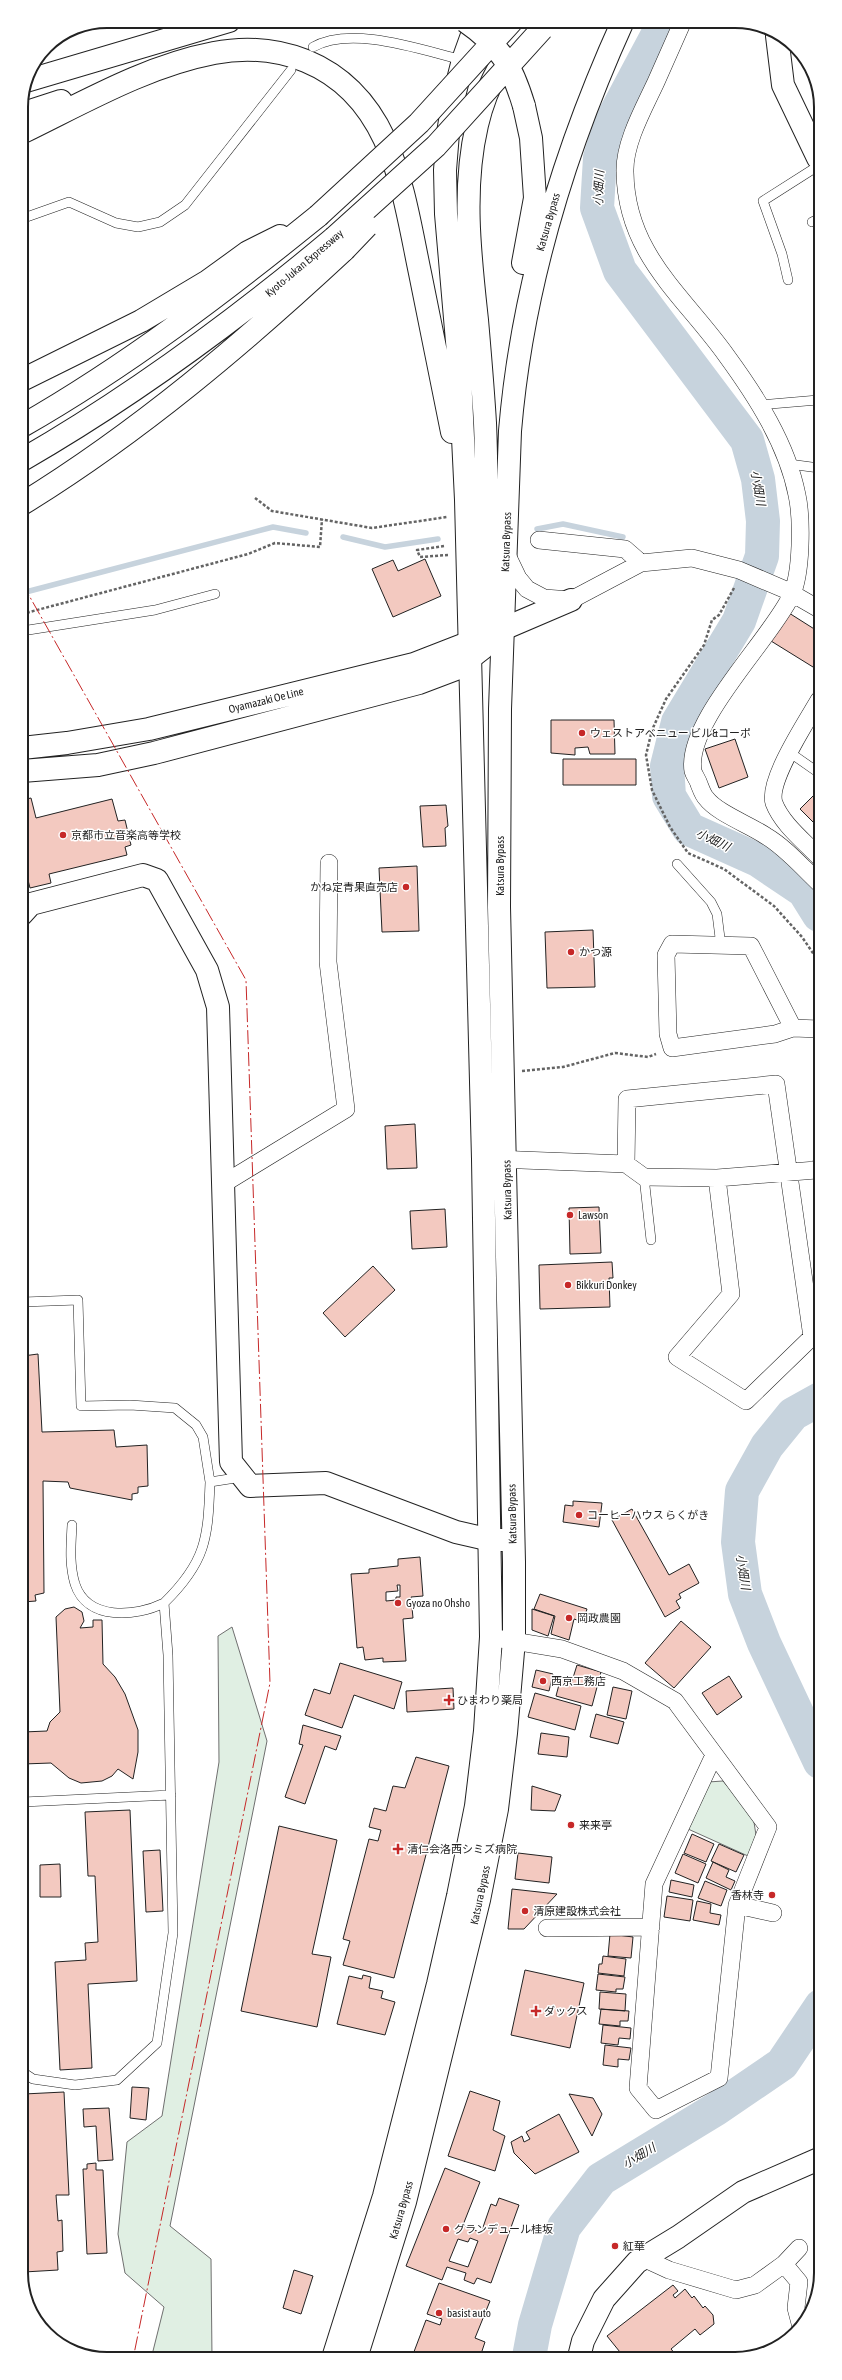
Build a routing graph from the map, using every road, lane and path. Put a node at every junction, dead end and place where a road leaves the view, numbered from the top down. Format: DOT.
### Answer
graph roads {
  1 [pos="206,28"];
  2 [pos="474,28"];
  3 [pos="474,28"];
  4 [pos="506,28"];
  5 [pos="537,28"];
  6 [pos="538,28"];
  7 [pos="620,28"];
  8 [pos="680,28"];
  9 [pos="177,37"];
  10 [pos="778,41"];
  11 [pos="313,47"];
  12 [pos="463,60"];
  13 [pos="40,65"];
  14 [pos="291,70"];
  15 [pos="149,72"];
  16 [pos="33,79"];
  17 [pos="28,112"];
  18 [pos="28,130"];
  19 [pos="814,150"];
  20 [pos="814,169"];
  21 [pos="318,216"];
  22 [pos="28,217"];
  23 [pos="339,244"];
  24 [pos="788,280"];
  25 [pos="28,377"];
  26 [pos="814,400"];
  27 [pos="760,405"];
  28 [pos="28,422"];
  29 [pos="28,457"];
  30 [pos="789,464"];
  31 [pos="814,467"];
  32 [pos="497,476"];
  33 [pos="255,498"];
  34 [pos="28,500"];
  35 [pos="466,500"];
  36 [pos="448,517"];
  37 [pos="322,519"];
  38 [pos="540,540"];
  39 [pos="444,546"];
  40 [pos="506,552"];
  41 [pos="467,554"];
  42 [pos="640,563"];
  43 [pos="789,592"];
  44 [pos="215,594"];
  45 [pos="572,600"];
  46 [pos="814,604"];
  47 [pos="28,612"];
  48 [pos="503,629"];
  49 [pos="28,630"];
  50 [pos="473,647"];
  51 [pos="814,709"];
  52 [pos="28,747"];
  53 [pos="789,752"];
  54 [pos="814,770"];
  55 [pos="28,771"];
  56 [pos="814,852"];
  57 [pos="329,864"];
  58 [pos="677,864"];
  59 [pos="814,879"];
  60 [pos="28,907"];
  61 [pos="721,946"];
  62 [pos="793,1028"];
  63 [pos="814,1030"];
  64 [pos="672,1048"];
  65 [pos="502,1074"];
  66 [pos="483,1159"];
  67 [pos="506,1159"];
  68 [pos="626,1164"];
  69 [pos="814,1170"];
  70 [pos="789,1172"];
  71 [pos="644,1177"];
  72 [pos="717,1178"];
  73 [pos="222,1184"];
  74 [pos="651,1240"];
  75 [pos="28,1302"];
  76 [pos="244,1477"];
  77 [pos="210,1482"];
  78 [pos="72,1525"];
  79 [pos="491,1540"];
  80 [pos="512,1540"];
  81 [pos="164,1603"];
  82 [pos="491,1637"];
  83 [pos="514,1640"];
  84 [pos="714,1755"];
  85 [pos="171,1795"];
  86 [pos="28,1802"];
  87 [pos="737,1905"];
  88 [pos="773,1913"];
  89 [pos="651,1927"];
  90 [pos="547,1928"];
  91 [pos="28,2076"];
  92 [pos="814,2161"];
  93 [pos="799,2248"];
  94 [pos="643,2258"];
  95 [pos="784,2264"];
  96 [pos="799,2319"];
  97 [pos="336,2352"];
  98 [pos="358,2352"];
  99 [pos="580,2352"];
  1 -- 9 [label="main road"];
  2 -- 32 [label="main road, bridge"];
  3 -- 12 [label="main road, Katsura Bypass"];
  4 -- 21 [label="main road, bridge"];
  5 -- 32 [label="main road"];
  6 -- 23 [label="main road, bridge"];
  7 -- 32 [label="main road, Katsura Bypass"];
  8 -- 27 [label="street"];
  9 -- 13 [label="main road"];
  9 -- 16 [label="main road"];
  10 -- 19 [label="main road"];
  11 -- 12 [label="lane"];
  12 -- 35 [label="main road, Katsura Bypass"];
  14 -- 22 [label="lane"];
  15 -- 17 [label="main road"];
  15 -- 18 [label="main road"];
  15 -- 35 [label="main road"];
  20 -- 24 [label="lane"];
  21 -- 25 [label="main road"];
  21 -- 28 [label="main road"];
  23 -- 29 [label="main road, Kyoto-Jukan Expressway"];
  23 -- 34 [label="main road"];
  26 -- 27 [label="lane"];
  27 -- 30 [label="street"];
  30 -- 31 [label="lane"];
  30 -- 43 [label="street"];
  32 -- 40 [label="main road, Katsura Bypass"];
  32 -- 50 [label="main road"];
  33 -- 37 [label="path"];
  35 -- 41 [label="main road, Katsura Bypass"];
  36 -- 37 [label="path"];
  37 -- 47 [label="path"];
  38 -- 42 [label="street"];
  39 -- 41 [label="path"];
  40 -- 45 [label="street"];
  40 -- 48 [label="main road, Katsura Bypass"];
  41 -- 50 [label="main road, Katsura Bypass"];
  42 -- 43 [label="street"];
  42 -- 45 [label="street"];
  43 -- 46 [label="street"];
  43 -- 59 [label="street"];
  44 -- 49 [label="lane"];
  45 -- 48 [label="main road, Oyamazaki Oe Line"];
  48 -- 50 [label="main road, Oyamazaki Oe Line"];
  48 -- 65 [label="main road, Katsura Bypass"];
  50 -- 52 [label="main road, Oyamazaki Oe Line"];
  50 -- 55 [label="main road, Oyamazaki Oe Line"];
  50 -- 66 [label="main road, Katsura Bypass"];
  51 -- 53 [label="street"];
  53 -- 54 [label="lane"];
  53 -- 56 [label="street"];
  57 -- 73 [label="street"];
  58 -- 61 [label="lane"];
  60 -- 73 [label="main road"];
  61 -- 62 [label="street"];
  61 -- 64 [label="street"];
  62 -- 63 [label="street"];
  62 -- 64 [label="street"];
  64 -- 65 [label="path"];
  65 -- 67 [label="main road, Katsura Bypass"];
  66 -- 67 [label="street"];
  66 -- 79 [label="main road, Katsura Bypass"];
  67 -- 68 [label="street"];
  67 -- 80 [label="main road, Katsura Bypass"];
  68 -- 70 [label="street"];
  68 -- 71 [label="street"];
  69 -- 70 [label="street"];
  70 -- 72 [label="street"];
  70 -- 72 [label="street"];
  71 -- 72 [label="street"];
  71 -- 74 [label="lane"];
  73 -- 76 [label="main road"];
  75 -- 77 [label="lane"];
  76 -- 77 [label="lane"];
  76 -- 79 [label="main road"];
  77 -- 81 [label="lane"];
  78 -- 81 [label="lane"];
  79 -- 80 [label="main road"];
  79 -- 82 [label="main road, Katsura Bypass"];
  80 -- 83 [label="main road, Katsura Bypass"];
  81 -- 85 [label="lane"];
  82 -- 83 [label="street"];
  82 -- 97 [label="main road, Katsura Bypass"];
  83 -- 84 [label="street"];
  83 -- 98 [label="main road, Katsura Bypass"];
  84 -- 87 [label="street"];
  84 -- 89 [label="street"];
  85 -- 86 [label="lane"];
  85 -- 91 [label="lane"];
  87 -- 88 [label="street"];
  87 -- 89 [label="street"];
  89 -- 90 [label="street"];
  92 -- 94 [label="main road"];
  93 -- 95 [label="street"];
  94 -- 95 [label="street"];
  94 -- 99 [label="main road"];
  95 -- 96 [label="street"];
}
